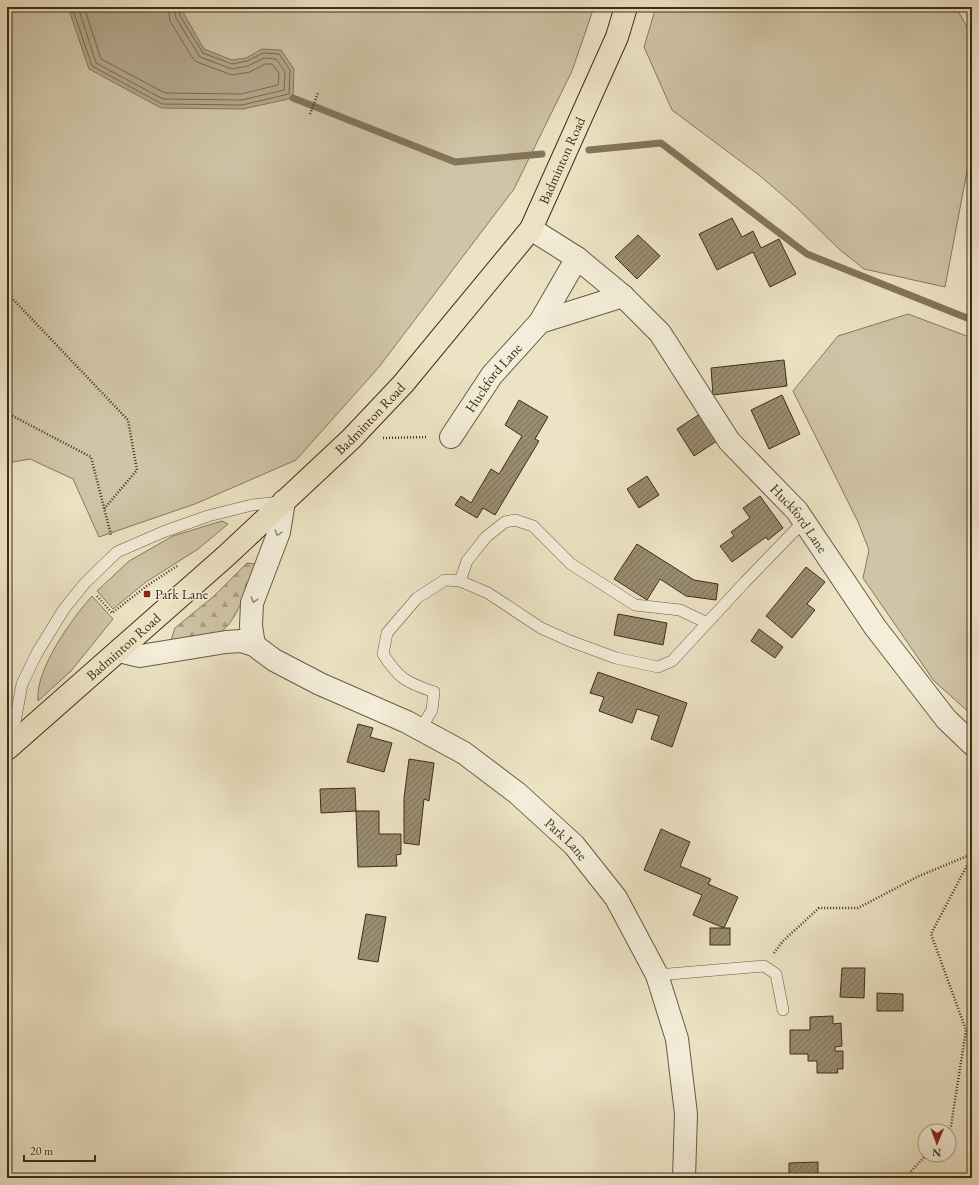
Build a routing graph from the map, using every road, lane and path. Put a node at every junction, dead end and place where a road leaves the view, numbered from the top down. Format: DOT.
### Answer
graph roads {
  1 [pos="626,7"];
  2 [pos="318,93"];
  3 [pos="310,114"];
  4 [pos="531,230"];
  5 [pos="577,258"];
  6 [pos="7,293"];
  7 [pos="623,296"];
  8 [pos="540,322"];
  9 [pos="7,413"];
  10 [pos="451,437"];
  11 [pos="351,439"];
  12 [pos="284,501"];
  13 [pos="104,509"];
  14 [pos="804,521"];
  15 [pos="112,537"];
  16 [pos="460,581"];
  17 [pos="707,623"];
  18 [pos="254,644"];
  19 [pos="119,651"];
  20 [pos="420,730"];
  21 [pos="972,744"];
  22 [pos="9,748"];
  23 [pos="972,855"];
  24 [pos="764,966"];
  25 [pos="657,975"];
  26 [pos="783,1010"];
  27 [pos="951,1123"];
  28 [pos="919,1163"];
  29 [pos="684,1178"];
  30 [pos="905,1178"];
  1 -- 4 [label="main road, Badminton Road"];
  2 -- 3 [label="path"];
  4 -- 5 [label="street, Huckford Lane"];
  4 -- 11 [label="main road, Badminton Road"];
  5 -- 7 [label="street, Huckford Lane"];
  5 -- 8 [label="street, Huckford Lane"];
  6 -- 13 [label="path"];
  7 -- 8 [label="street"];
  7 -- 14 [label="street, Huckford Lane"];
  8 -- 10 [label="street, Huckford Lane"];
  9 -- 13 [label="path"];
  10 -- 11 [label="path"];
  11 -- 12 [label="main road, Badminton Road"];
  12 -- 18 [label="street, one-way"];
  12 -- 19 [label="main road, Badminton Road"];
  12 -- 22 [label="lane"];
  13 -- 15 [label="path"];
  14 -- 17 [label="lane"];
  14 -- 21 [label="street, Huckford Lane"];
  16 -- 17 [label="lane"];
  16 -- 17 [label="lane"];
  16 -- 20 [label="lane"];
  18 -- 19 [label="street"];
  18 -- 20 [label="street, Park Lane"];
  19 -- 22 [label="main road, Badminton Road"];
  20 -- 25 [label="street, Park Lane"];
  23 -- 24 [label="path"];
  23 -- 27 [label="path"];
  24 -- 25 [label="lane"];
  24 -- 26 [label="lane"];
  25 -- 29 [label="street, Park Lane"];
  28 -- 30 [label="path"];
}
